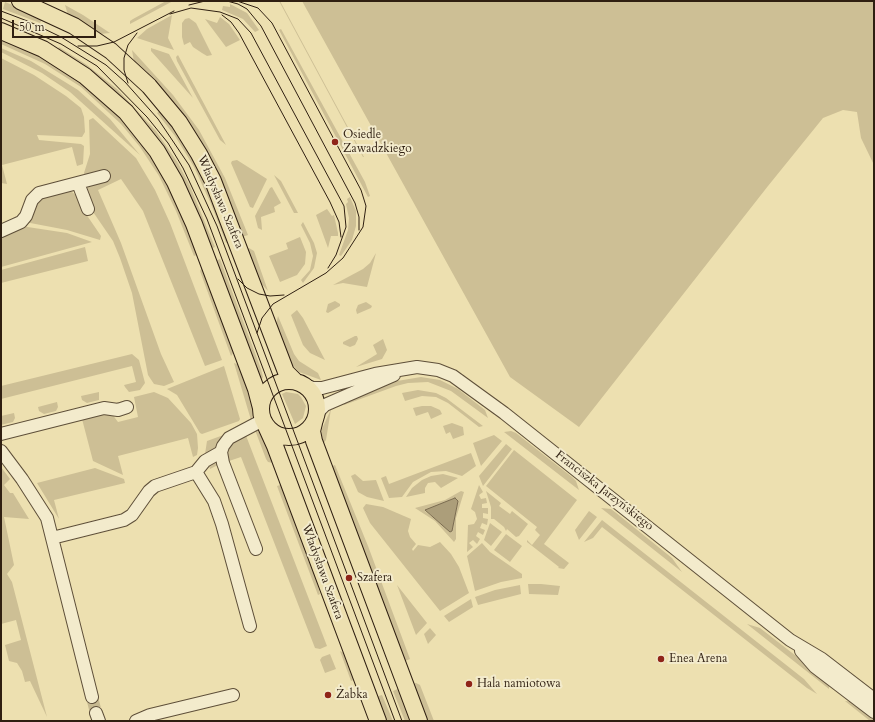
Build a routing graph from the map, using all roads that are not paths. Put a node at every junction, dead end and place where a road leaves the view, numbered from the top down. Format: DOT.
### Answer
graph roads {
  1 [pos="20,1"];
  2 [pos="1,31"];
  3 [pos="104,176"];
  4 [pos="78,183"];
  5 [pos="88,210"];
  6 [pos="1,230"];
  7 [pos="406,369"];
  8 [pos="299,383"];
  9 [pos="128,407"];
  10 [pos="263,417"];
  11 [pos="315,420"];
  12 [pos="1,434"];
  13 [pos="1,451"];
  14 [pos="221,452"];
  15 [pos="196,472"];
  16 [pos="52,538"];
  17 [pos="256,549"];
  18 [pos="250,626"];
  19 [pos="790,640"];
  20 [pos="233,695"];
  21 [pos="92,697"];
  22 [pos="874,700"];
  23 [pos="874,712"];
  24 [pos="136,721"];
  25 [pos="378,721"];
  26 [pos="419,721"];
  1 -- 8 [label="main road, Władysława Szafera"];
  2 -- 10 [label="main road, Władysława Szafera"];
  3 -- 4 [label="street"];
  4 -- 5 [label="street"];
  4 -- 6 [label="street"];
  7 -- 8 [label="street, Franciszka Jarzyńskiego"];
  7 -- 11 [label="street, Franciszka Jarzyńskiego"];
  7 -- 19 [label="street, Franciszka Jarzyńskiego"];
  8 -- 10 [label="main road"];
  8 -- 11 [label="main road"];
  9 -- 12 [label="street"];
  10 -- 11 [label="main road"];
  10 -- 14 [label="street"];
  10 -- 25 [label="main road, Władysława Szafera"];
  11 -- 26 [label="main road"];
  13 -- 16 [label="street"];
  14 -- 15 [label="street"];
  14 -- 17 [label="street"];
  15 -- 16 [label="street"];
  15 -- 18 [label="street"];
  16 -- 21 [label="street"];
  19 -- 22 [label="street, Franciszka Jarzyńskiego"];
  19 -- 23 [label="street, Franciszka Jarzyńskiego"];
  20 -- 24 [label="street"];
}
